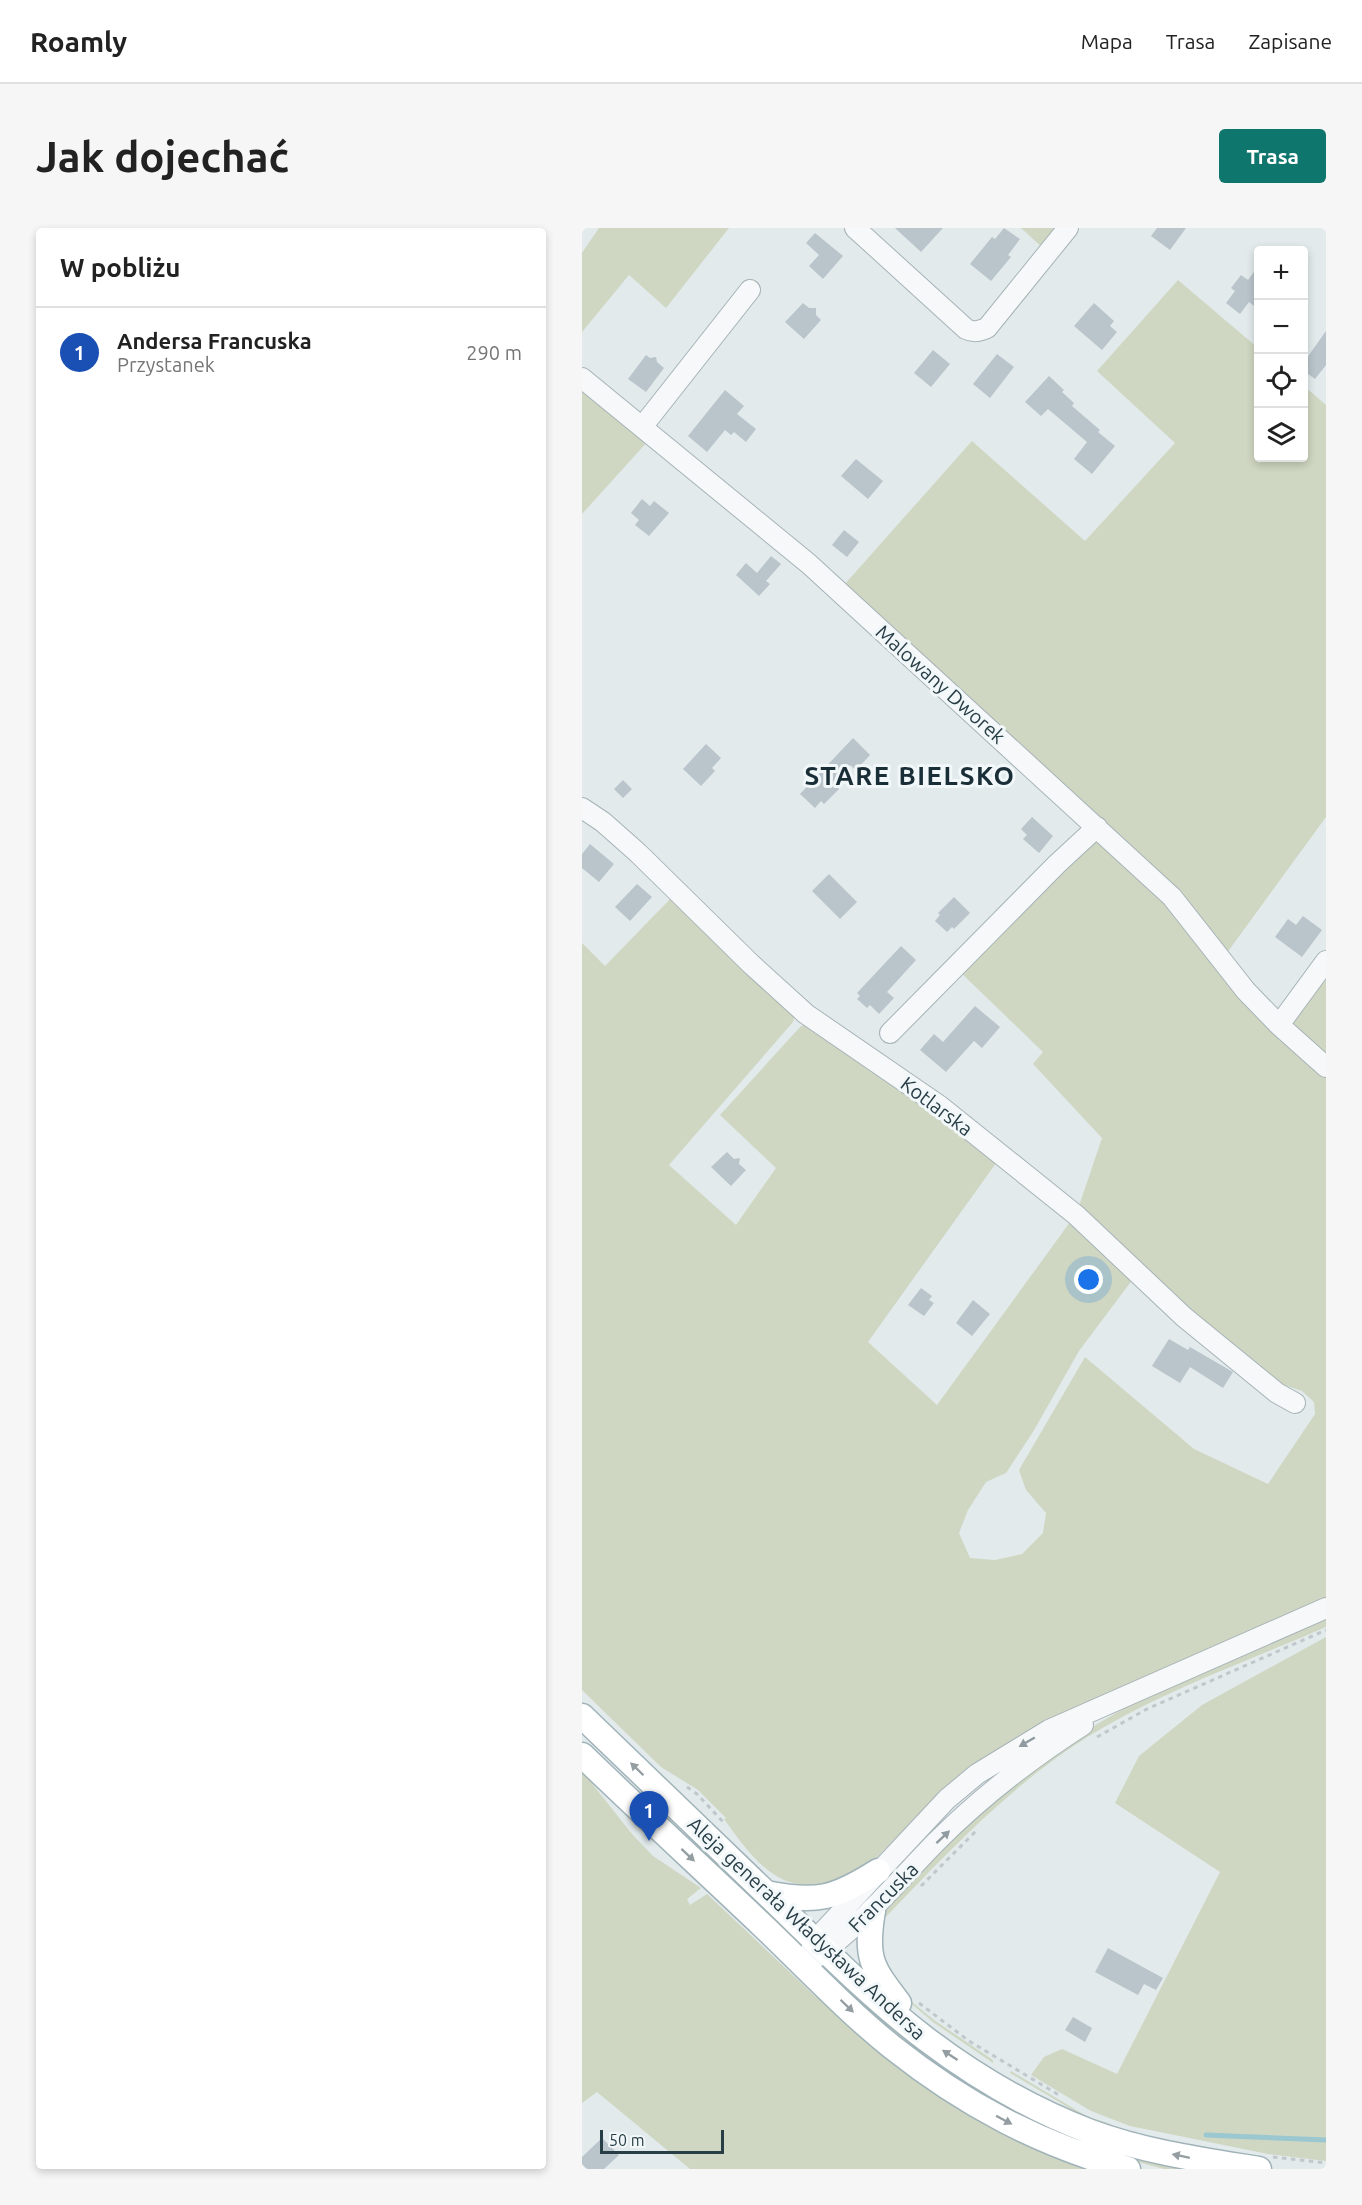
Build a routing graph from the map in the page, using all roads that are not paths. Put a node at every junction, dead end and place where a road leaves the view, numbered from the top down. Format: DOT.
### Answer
graph roads {
  1 [pos="855,228"];
  2 [pos="1068,228"];
  3 [pos="750,290"];
  4 [pos="582,378"];
  5 [pos="642,427"];
  6 [pos="582,808"];
  7 [pos="1097,827"];
  8 [pos="1326,961"];
  9 [pos="1279,1025"];
  10 [pos="890,1034"];
  11 [pos="1326,1066"];
  12 [pos="1295,1403"];
  13 [pos="1326,1608"];
  14 [pos="1137,1691"];
  15 [pos="582,1716"];
  16 [pos="582,1755"];
  17 [pos="878,1871"];
  18 [pos="766,1893"];
  19 [pos="873,1911"];
  20 [pos="820,1946"];
  21 [pos="804,1966"];
  22 [pos="926,2039"];
  23 [pos="1265,2163"];
  24 [pos="1128,2169"];
  1 -- 2 [label="street"];
  3 -- 5 [label="street"];
  4 -- 5 [label="street, Malowany Dworek"];
  5 -- 7 [label="street, Malowany Dworek"];
  6 -- 12 [label="street, Kotlarska"];
  7 -- 9 [label="street, Malowany Dworek"];
  7 -- 10 [label="street"];
  8 -- 9 [label="street"];
  9 -- 11 [label="street, Malowany Dworek"];
  13 -- 14 [label="street, Francuska"];
  14 -- 17 [label="street, Francuska, one-way"];
  19 -- 14 [label="street, Francuska, one-way"];
  18 -- 15 [label="main road, Aleja generała Władysława Andersa, one-way"];
  16 -- 21 [label="main road, Aleja generała Władysława Andersa, one-way"];
  17 -- 18 [label="main road"];
  17 -- 20 [label="street, Francuska"];
  18 -- 20 [label="main road, Aleja generała Władysława Andersa"];
  19 -- 20 [label="street, Francuska"];
  19 -- 22 [label="main road"];
  20 -- 21 [label="street, Francuska"];
  20 -- 22 [label="main road, Aleja generała Władysława Andersa"];
  21 -- 24 [label="main road, Aleja generała Władysława Andersa, one-way"];
  23 -- 22 [label="main road, Aleja generała Władysława Andersa, one-way"];
}
